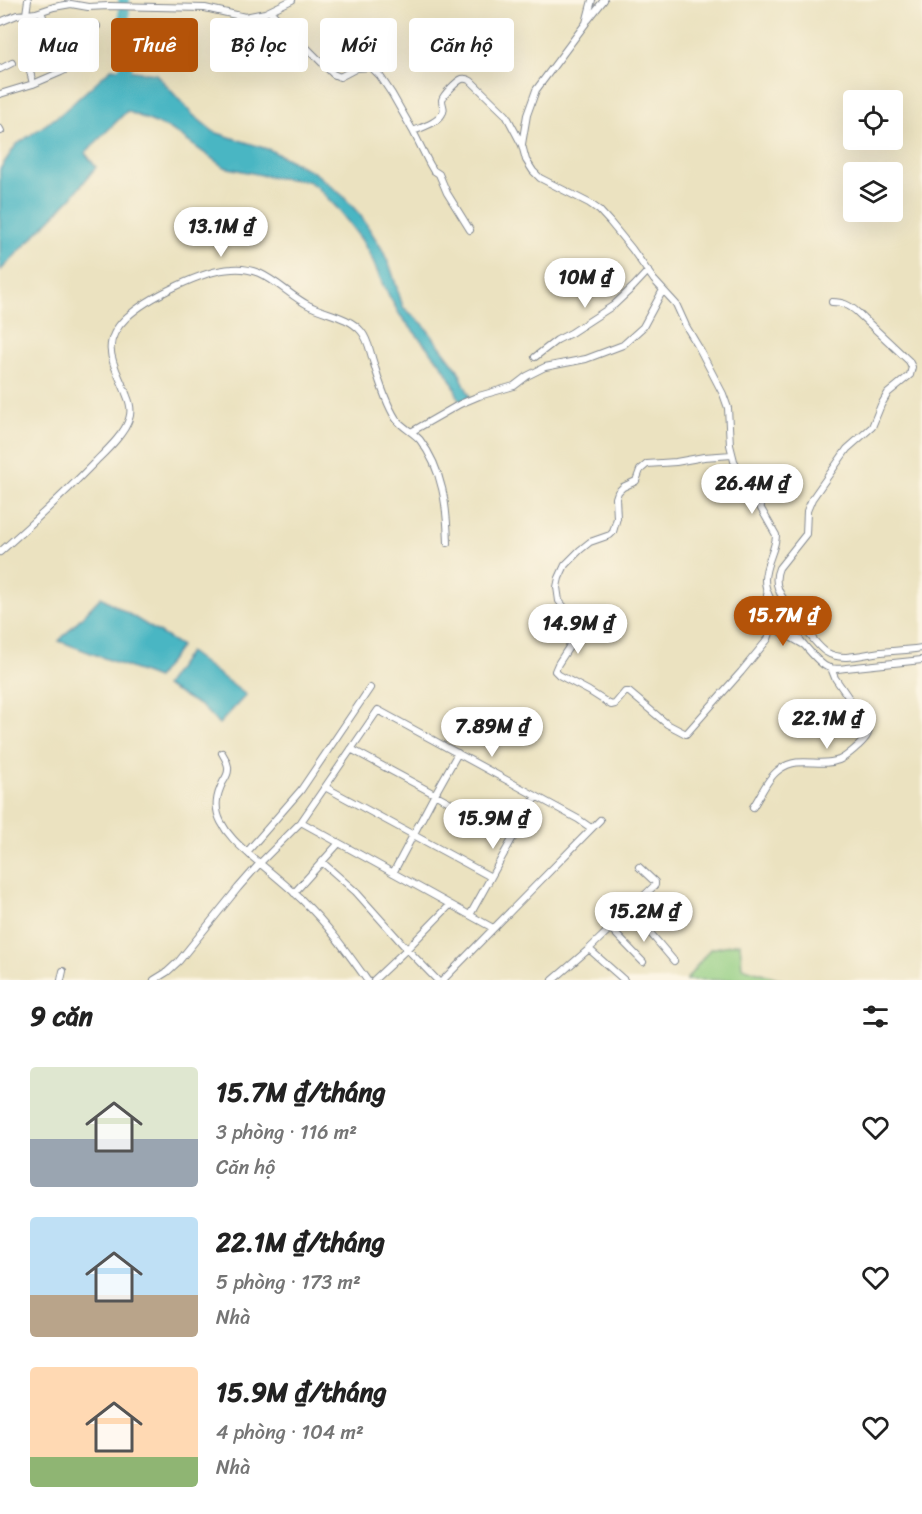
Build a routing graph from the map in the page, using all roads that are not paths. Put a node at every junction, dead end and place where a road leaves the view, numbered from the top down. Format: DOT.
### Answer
graph roads {
  1 [pos="28,0"];
  2 [pos="292,0"];
  3 [pos="592,0"];
  4 [pos="604,0"];
  5 [pos="71,2"];
  6 [pos="270,11"];
  7 [pos="41,12"];
  8 [pos="26,14"];
  9 [pos="44,18"];
  10 [pos="0,22"];
  11 [pos="586,23"];
  12 [pos="12,63"];
  13 [pos="0,69"];
  14 [pos="30,72"];
  15 [pos="62,72"];
  16 [pos="33,84"];
  17 [pos="0,94"];
  18 [pos="413,131"];
  19 [pos="522,145"];
  20 [pos="470,230"];
  21 [pos="648,271"];
  22 [pos="663,290"];
  23 [pos="832,302"];
  24 [pos="535,357"];
  25 [pos="411,432"];
  26 [pos="732,455"];
  27 [pos="448,543"];
  28 [pos="0,552"];
  29 [pos="778,557"];
  30 [pos="767,592"];
  31 [pos="771,626"];
  32 [pos="805,645"];
  33 [pos="922,648"];
  34 [pos="922,660"];
  35 [pos="831,668"];
  36 [pos="370,688"];
  37 [pos="351,749"];
  38 [pos="222,753"];
  39 [pos="458,753"];
  40 [pos="325,787"];
  41 [pos="435,794"];
  42 [pos="536,796"];
  43 [pos="753,807"];
  44 [pos="600,820"];
  45 [pos="301,822"];
  46 [pos="591,828"];
  47 [pos="413,835"];
  48 [pos="514,837"];
  49 [pos="339,843"];
  50 [pos="247,852"];
  51 [pos="322,862"];
  52 [pos="260,863"];
  53 [pos="639,867"];
  54 [pos="393,873"];
  55 [pos="491,877"];
  56 [pos="294,893"];
  57 [pos="450,904"];
  58 [pos="630,909"];
  59 [pos="470,915"];
  60 [pos="493,928"];
  61 [pos="610,928"];
  62 [pos="407,949"];
  63 [pos="589,949"];
  64 [pos="674,961"];
  65 [pos="643,962"];
  66 [pos="63,971"];
  67 [pos="559,979"];
  68 [pos="61,980"];
  69 [pos="154,980"];
  70 [pos="367,980"];
  71 [pos="374,980"];
  72 [pos="437,980"];
  73 [pos="442,980"];
  74 [pos="624,980"];
  1 -- 8 [label="street"];
  2 -- 6 [label="street"];
  3 -- 11 [label="street"];
  4 -- 11 [label="street"];
  5 -- 6 [label="street"];
  5 -- 7 [label="street"];
  6 -- 18 [label="street"];
  7 -- 8 [label="street"];
  7 -- 9 [label="street"];
  8 -- 10 [label="street"];
  11 -- 19 [label="street"];
  12 -- 13 [label="street"];
  14 -- 16 [label="street"];
  15 -- 16 [label="street"];
  16 -- 17 [label="street"];
  18 -- 19 [label="street"];
  18 -- 20 [label="street"];
  19 -- 21 [label="street"];
  21 -- 22 [label="street"];
  21 -- 24 [label="street"];
  22 -- 25 [label="street"];
  22 -- 26 [label="street"];
  23 -- 29 [label="street"];
  25 -- 27 [label="street"];
  25 -- 28 [label="street"];
  26 -- 29 [label="street"];
  26 -- 31 [label="street"];
  29 -- 30 [label="street"];
  29 -- 33 [label="street"];
  30 -- 31 [label="street"];
  30 -- 32 [label="street"];
  31 -- 32 [label="street"];
  32 -- 35 [label="street"];
  34 -- 35 [label="street"];
  35 -- 43 [label="street"];
  36 -- 50 [label="street"];
  37 -- 39 [label="street"];
  37 -- 40 [label="street"];
  37 -- 41 [label="street"];
  38 -- 50 [label="street"];
  39 -- 41 [label="street"];
  39 -- 42 [label="street"];
  40 -- 45 [label="street"];
  40 -- 47 [label="street"];
  41 -- 47 [label="street"];
  41 -- 48 [label="street"];
  42 -- 46 [label="street"];
  42 -- 48 [label="street"];
  44 -- 46 [label="street"];
  45 -- 49 [label="street"];
  45 -- 52 [label="street"];
  46 -- 60 [label="street"];
  47 -- 54 [label="street"];
  47 -- 55 [label="street"];
  48 -- 55 [label="street"];
  49 -- 51 [label="street"];
  49 -- 54 [label="street"];
  50 -- 52 [label="street"];
  51 -- 56 [label="street"];
  51 -- 62 [label="street"];
  52 -- 56 [label="street"];
  52 -- 69 [label="street"];
  53 -- 58 [label="street"];
  54 -- 57 [label="street"];
  55 -- 59 [label="street"];
  56 -- 70 [label="street"];
  57 -- 59 [label="street"];
  57 -- 62 [label="street"];
  58 -- 61 [label="street"];
  58 -- 64 [label="street"];
  59 -- 60 [label="street"];
  60 -- 73 [label="street"];
  61 -- 63 [label="street"];
  61 -- 65 [label="street"];
  62 -- 71 [label="street"];
  62 -- 72 [label="street"];
  63 -- 67 [label="street"];
  63 -- 74 [label="street"];
  66 -- 68 [label="street"];
}
